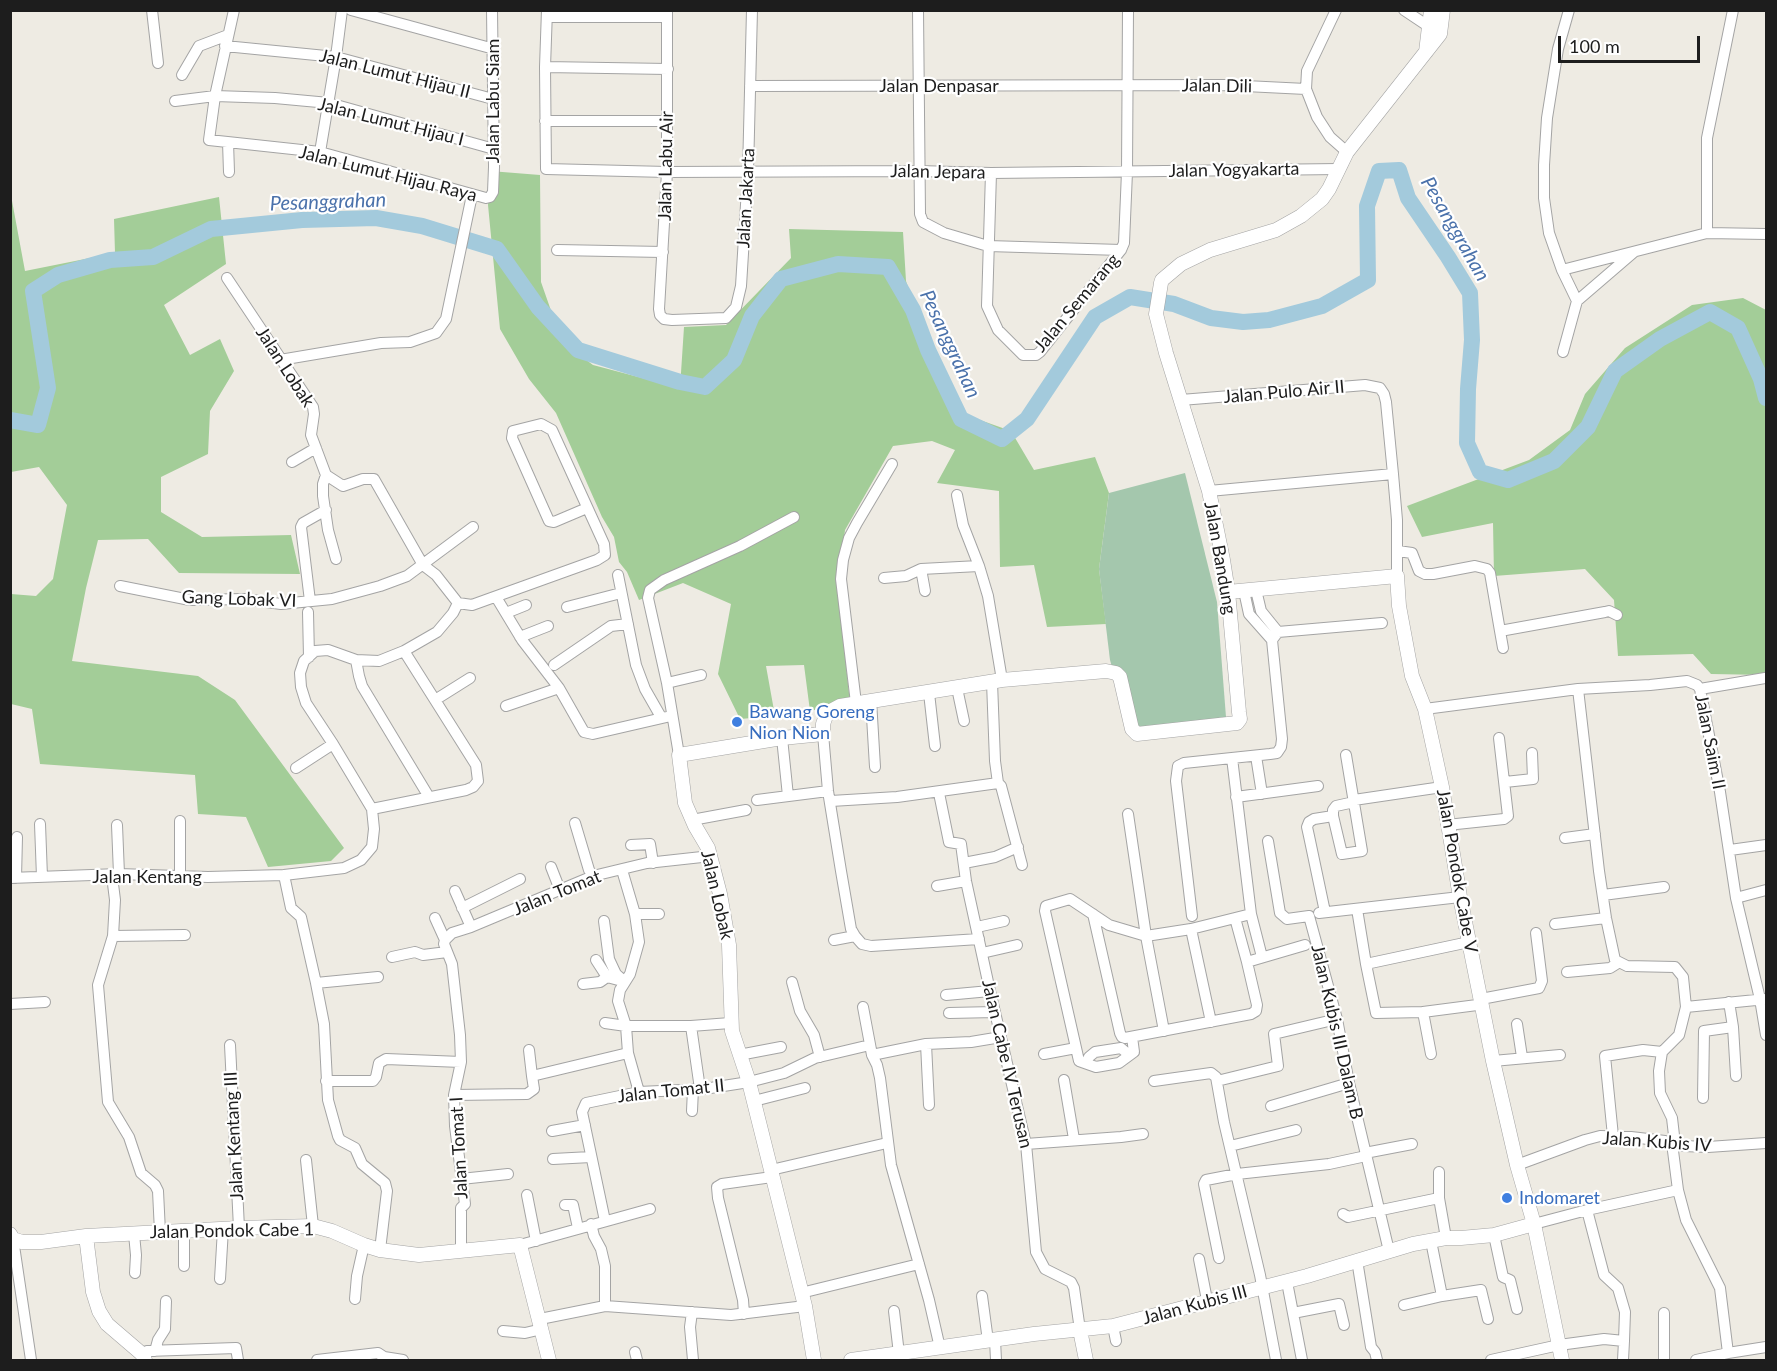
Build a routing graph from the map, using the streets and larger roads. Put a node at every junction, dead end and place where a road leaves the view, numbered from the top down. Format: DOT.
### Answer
graph roads {
  1 [pos="153,10"];
  2 [pos="234,10"];
  3 [pos="342,10"];
  4 [pos="351,10"];
  5 [pos="492,10"];
  6 [pos="752,10"];
  7 [pos="918,10"];
  8 [pos="1128,10"];
  9 [pos="1336,10"];
  10 [pos="1404,10"];
  11 [pos="1431,10"];
  12 [pos="1443,10"];
  13 [pos="1569,10"];
  14 [pos="1733,10"];
  15 [pos="547,14"];
  16 [pos="667,14"];
  17 [pos="1434,30"];
  18 [pos="228,35"];
  19 [pos="225,46"];
  20 [pos="494,50"];
  21 [pos="336,57"];
  22 [pos="158,63"];
  23 [pos="545,68"];
  24 [pos="668,69"];
  25 [pos="182,75"];
  26 [pos="750,86"];
  27 [pos="917,86"];
  28 [pos="1128,86"];
  29 [pos="1305,89"];
  30 [pos="214,96"];
  31 [pos="494,99"];
  32 [pos="175,101"];
  33 [pos="329,103"];
  34 [pos="545,121"];
  35 [pos="667,121"];
  36 [pos="228,142"];
  37 [pos="494,149"];
  38 [pos="320,152"];
  39 [pos="1347,152"];
  40 [pos="1340,169"];
  41 [pos="918,171"];
  42 [pos="229,172"];
  43 [pos="667,172"];
  44 [pos="748,172"];
  45 [pos="1127,172"];
  46 [pos="991,173"];
  47 [pos="493,192"];
  48 [pos="472,195"];
  49 [pos="1707,233"];
  50 [pos="1767,234"];
  51 [pos="988,246"];
  52 [pos="557,250"];
  53 [pos="1121,250"];
  54 [pos="1636,250"];
  55 [pos="663,252"];
  56 [pos="1562,270"];
  57 [pos="227,278"];
  58 [pos="1577,301"];
  59 [pos="664,319"];
  60 [pos="1563,352"];
  61 [pos="280,360"];
  62 [pos="1384,394"];
  63 [pos="1181,400"];
  64 [pos="316,448"];
  65 [pos="292,462"];
  66 [pos="892,464"];
  67 [pos="1393,474"];
  68 [pos="326,475"];
  69 [pos="1209,491"];
  70 [pos="957,495"];
  71 [pos="587,508"];
  72 [pos="326,510"];
  73 [pos="794,517"];
  74 [pos="472,527"];
  75 [pos="1398,551"];
  76 [pos="336,559"];
  77 [pos="423,565"];
  78 [pos="979,566"];
  79 [pos="921,569"];
  80 [pos="618,575"];
  81 [pos="1397,576"];
  82 [pos="884,578"];
  83 [pos="120,586"];
  84 [pos="1250,590"];
  85 [pos="925,591"];
  86 [pos="1228,592"];
  87 [pos="621,593"];
  88 [pos="496,597"];
  89 [pos="526,605"];
  90 [pos="309,606"];
  91 [pos="567,607"];
  92 [pos="455,608"];
  93 [pos="506,613"];
  94 [pos="1617,615"];
  95 [pos="1382,623"];
  96 [pos="628,624"];
  97 [pos="548,626"];
  98 [pos="1500,631"];
  99 [pos="1275,636"];
  100 [pos="520,637"];
  101 [pos="1503,648"];
  102 [pos="404,651"];
  103 [pos="309,657"];
  104 [pos="356,660"];
  105 [pos="554,665"];
  106 [pos="701,675"];
  107 [pos="470,678"];
  108 [pos="1765,678"];
  109 [pos="997,681"];
  110 [pos="667,682"];
  111 [pos="559,688"];
  112 [pos="957,688"];
  113 [pos="1578,689"];
  114 [pos="1700,689"];
  115 [pos="929,693"];
  116 [pos="435,700"];
  117 [pos="871,700"];
  118 [pos="856,703"];
  119 [pos="506,706"];
  120 [pos="1425,709"];
  121 [pos="666,716"];
  122 [pos="964,721"];
  123 [pos="823,734"];
  124 [pos="782,738"];
  125 [pos="1499,738"];
  126 [pos="333,744"];
  127 [pos="935,746"];
  128 [pos="1532,753"];
  129 [pos="679,755"];
  130 [pos="1346,755"];
  131 [pos="1257,756"];
  132 [pos="1232,758"];
  133 [pos="875,767"];
  134 [pos="296,768"];
  135 [pos="1505,782"];
  136 [pos="998,783"];
  137 [pos="1318,786"];
  138 [pos="1442,787"];
  139 [pos="939,793"];
  140 [pos="1262,794"];
  141 [pos="788,796"];
  142 [pos="829,796"];
  143 [pos="429,797"];
  144 [pos="1236,797"];
  145 [pos="757,800"];
  146 [pos="1354,801"];
  147 [pos="372,808"];
  148 [pos="746,810"];
  149 [pos="1128,814"];
  150 [pos="1334,816"];
  151 [pos="692,820"];
  152 [pos="180,821"];
  153 [pos="39,824"];
  154 [pos="117,825"];
  155 [pos="578,825"];
  156 [pos="1447,825"];
  157 [pos="1595,834"];
  158 [pos="17,837"];
  159 [pos="1565,838"];
  160 [pos="1268,841"];
  161 [pos="631,844"];
  162 [pos="1767,845"];
  163 [pos="1018,847"];
  164 [pos="1730,850"];
  165 [pos="711,856"];
  166 [pos="653,863"];
  167 [pos="964,863"];
  168 [pos="1022,865"];
  169 [pos="551,867"];
  170 [pos="622,870"];
  171 [pos="116,875"];
  172 [pos="284,875"];
  173 [pos="180,876"];
  174 [pos="593,876"];
  175 [pos="42,877"];
  176 [pos="13,878"];
  177 [pos="520,879"];
  178 [pos="966,882"];
  179 [pos="937,886"];
  180 [pos="1664,887"];
  181 [pos="561,890"];
  182 [pos="1767,890"];
  183 [pos="455,891"];
  184 [pos="1603,895"];
  185 [pos="1460,897"];
  186 [pos="1736,898"];
  187 [pos="462,908"];
  188 [pos="1358,909"];
  189 [pos="1325,912"];
  190 [pos="659,914"];
  191 [pos="1093,914"];
  192 [pos="635,915"];
  193 [pos="1251,915"];
  194 [pos="1192,916"];
  195 [pos="1310,916"];
  196 [pos="435,918"];
  197 [pos="1235,918"];
  198 [pos="1606,918"];
  199 [pos="604,921"];
  200 [pos="1004,921"];
  201 [pos="1555,924"];
  202 [pos="471,927"];
  203 [pos="977,927"];
  204 [pos="1191,929"];
  205 [pos="1536,933"];
  206 [pos="185,935"];
  207 [pos="113,936"];
  208 [pos="855,936"];
  209 [pos="1146,936"];
  210 [pos="979,939"];
  211 [pos="445,940"];
  212 [pos="834,940"];
  213 [pos="1469,942"];
  214 [pos="1017,945"];
  215 [pos="1305,945"];
  216 [pos="447,952"];
  217 [pos="982,952"];
  218 [pos="392,957"];
  219 [pos="1262,957"];
  220 [pos="596,960"];
  221 [pos="1247,962"];
  222 [pos="1618,963"];
  223 [pos="1366,964"];
  224 [pos="1567,972"];
  225 [pos="378,977"];
  226 [pos="607,977"];
  227 [pos="625,982"];
  228 [pos="792,982"];
  229 [pos="316,983"];
  230 [pos="583,984"];
  231 [pos="990,991"];
  232 [pos="946,995"];
  233 [pos="1481,999"];
  234 [pos="1763,999"];
  235 [pos="45,1002"];
  236 [pos="1729,1002"];
  237 [pos="10,1004"];
  238 [pos="863,1007"];
  239 [pos="1686,1007"];
  240 [pos="995,1012"];
  241 [pos="1424,1012"];
  242 [pos="949,1013"];
  243 [pos="1337,1018"];
  244 [pos="1211,1022"];
  245 [pos="605,1023"];
  246 [pos="730,1023"];
  247 [pos="1517,1024"];
  248 [pos="626,1026"];
  249 [pos="691,1026"];
  250 [pos="1733,1027"];
  251 [pos="1164,1031"];
  252 [pos="1767,1035"];
  253 [pos="1000,1037"];
  254 [pos="1132,1037"];
  255 [pos="926,1044"];
  256 [pos="230,1045"];
  257 [pos="781,1047"];
  258 [pos="1076,1048"];
  259 [pos="529,1050"];
  260 [pos="871,1050"];
  261 [pos="1662,1052"];
  262 [pos="628,1053"];
  263 [pos="1044,1054"];
  264 [pos="1431,1054"];
  265 [pos="739,1055"];
  266 [pos="1560,1055"];
  267 [pos="819,1057"];
  268 [pos="1522,1057"];
  269 [pos="1493,1061"];
  270 [pos="461,1062"];
  271 [pos="532,1076"];
  272 [pos="1736,1076"];
  273 [pos="1216,1078"];
  274 [pos="1064,1080"];
  275 [pos="326,1081"];
  276 [pos="1154,1081"];
  277 [pos="749,1082"];
  278 [pos="1349,1083"];
  279 [pos="805,1088"];
  280 [pos="696,1089"];
  281 [pos="639,1092"];
  282 [pos="454,1095"];
  283 [pos="1704,1098"];
  284 [pos="754,1101"];
  285 [pos="929,1105"];
  286 [pos="1271,1106"];
  287 [pos="692,1111"];
  288 [pos="585,1125"];
  289 [pos="1296,1130"];
  290 [pos="552,1131"];
  291 [pos="1143,1134"];
  292 [pos="1613,1136"];
  293 [pos="1074,1139"];
  294 [pos="887,1143"];
  295 [pos="1673,1143"];
  296 [pos="1767,1143"];
  297 [pos="1026,1144"];
  298 [pos="1412,1144"];
  299 [pos="1230,1146"];
  300 [pos="1365,1155"];
  301 [pos="591,1156"];
  302 [pos="553,1159"];
  303 [pos="306,1160"];
  304 [pos="1517,1165"];
  305 [pos="1439,1172"];
  306 [pos="508,1173"];
  307 [pos="771,1173"];
  308 [pos="1237,1174"];
  309 [pos="461,1179"];
  310 [pos="1678,1190"];
  311 [pos="527,1195"];
  312 [pos="1439,1198"];
  313 [pos="565,1205"];
  314 [pos="650,1209"];
  315 [pos="1378,1209"];
  316 [pos="1587,1210"];
  317 [pos="1343,1214"];
  318 [pos="605,1221"];
  319 [pos="591,1224"];
  320 [pos="1534,1224"];
  321 [pos="313,1226"];
  322 [pos="239,1228"];
  323 [pos="578,1228"];
  324 [pos="223,1229"];
  325 [pos="184,1231"];
  326 [pos="160,1232"];
  327 [pos="134,1234"];
  328 [pos="1494,1234"];
  329 [pos="11,1236"];
  330 [pos="86,1236"];
  331 [pos="1446,1238"];
  332 [pos="536,1241"];
  333 [pos="1431,1241"];
  334 [pos="364,1245"];
  335 [pos="520,1245"];
  336 [pos="380,1250"];
  337 [pos="461,1251"];
  338 [pos="1389,1251"];
  339 [pos="1219,1258"];
  340 [pos="1199,1259"];
  341 [pos="1357,1260"];
  342 [pos="919,1264"];
  343 [pos="184,1266"];
  344 [pos="135,1272"];
  345 [pos="220,1279"];
  346 [pos="1287,1282"];
  347 [pos="1262,1287"];
  348 [pos="982,1296"];
  349 [pos="1442,1296"];
  350 [pos="355,1299"];
  351 [pos="803,1300"];
  352 [pos="1207,1300"];
  353 [pos="166,1301"];
  354 [pos="1404,1305"];
  355 [pos="605,1306"];
  356 [pos="1517,1310"];
  357 [pos="894,1311"];
  358 [pos="692,1312"];
  359 [pos="1293,1313"];
  360 [pos="744,1314"];
  361 [pos="1664,1314"];
  362 [pos="1488,1319"];
  363 [pos="541,1324"];
  364 [pos="1344,1325"];
  365 [pos="1113,1326"];
  366 [pos="1080,1330"];
  367 [pos="503,1331"];
  368 [pos="992,1340"];
  369 [pos="1116,1341"];
  370 [pos="1624,1341"];
  371 [pos="1559,1345"];
  372 [pos="1767,1347"];
  373 [pos="940,1348"];
  374 [pos="1728,1353"];
  375 [pos="899,1354"];
  376 [pos="147,1355"];
  377 [pos="31,1360"];
  378 [pos="238,1360"];
  379 [pos="317,1360"];
  380 [pos="331,1360"];
  381 [pos="403,1360"];
  382 [pos="549,1360"];
  383 [pos="693,1360"];
  384 [pos="813,1360"];
  385 [pos="851,1360"];
  386 [pos="996,1360"];
  387 [pos="1086,1360"];
  388 [pos="1276,1360"];
  389 [pos="1302,1360"];
  390 [pos="1377,1360"];
  391 [pos="1491,1360"];
  392 [pos="1562,1360"];
  393 [pos="1623,1360"];
  394 [pos="1664,1360"];
  395 [pos="1696,1360"];
  1 -- 22 [label="street"];
  2 -- 18 [label="street"];
  3 -- 21 [label="street"];
  4 -- 20 [label="street"];
  5 -- 20 [label="street, Jalan Labu Siam"];
  6 -- 26 [label="street, Jalan Jakarta"];
  7 -- 27 [label="street"];
  8 -- 28 [label="street, Jalan Semarang"];
  9 -- 29 [label="street"];
  10 -- 17 [label="street"];
  11 -- 17 [label="street, Jalan Bandung"];
  12 -- 17 [label="street, Jalan Bandung"];
  13 -- 56 [label="street"];
  14 -- 49 [label="street"];
  15 -- 16 [label="street"];
  15 -- 23 [label="street"];
  16 -- 24 [label="street, Jalan Labu Air"];
  17 -- 39 [label="street, Jalan Bandung"];
  18 -- 19 [label="street"];
  18 -- 25 [label="street"];
  19 -- 21 [label="street, Jalan Lumut Hijau II"];
  19 -- 30 [label="street"];
  20 -- 31 [label="street, Jalan Labu Siam"];
  21 -- 31 [label="street, Jalan Lumut Hijau II"];
  21 -- 33 [label="street"];
  23 -- 24 [label="street"];
  23 -- 34 [label="street"];
  24 -- 35 [label="street, Jalan Labu Air"];
  26 -- 27 [label="street, Jalan Denpasar"];
  26 -- 44 [label="street, Jalan Jakarta"];
  27 -- 28 [label="street, Jalan Denpasar"];
  27 -- 41 [label="street"];
  28 -- 29 [label="street, Jalan Dili"];
  28 -- 45 [label="street, Jalan Semarang"];
  29 -- 39 [label="street"];
  30 -- 32 [label="street, Jalan Lumut Hijau I"];
  30 -- 33 [label="street, Jalan Lumut Hijau I"];
  30 -- 36 [label="street, Jalan Lumut Hijau Raya"];
  31 -- 37 [label="street, Jalan Labu Siam"];
  33 -- 37 [label="street, Jalan Lumut Hijau I"];
  33 -- 38 [label="street"];
  34 -- 35 [label="street"];
  34 -- 43 [label="street, Jalan Jepara"];
  35 -- 43 [label="street, Jalan Labu Air"];
  36 -- 38 [label="street, Jalan Lumut Hijau Raya"];
  36 -- 42 [label="street"];
  37 -- 47 [label="street, Jalan Labu Siam"];
  38 -- 48 [label="street, Jalan Lumut Hijau Raya"];
  39 -- 40 [label="street, Jalan Bandung"];
  40 -- 45 [label="street, Jalan Yogyakarta"];
  40 -- 63 [label="street, Jalan Bandung"];
  41 -- 44 [label="street, Jalan Jepara"];
  41 -- 46 [label="street, Jalan Jepara"];
  41 -- 51 [label="street"];
  43 -- 44 [label="street, Jalan Jepara"];
  43 -- 55 [label="street, Jalan Labu Air"];
  44 -- 59 [label="street, Jalan Jakarta"];
  45 -- 46 [label="street, Jalan Jepara"];
  45 -- 53 [label="street, Jalan Semarang"];
  46 -- 51 [label="street, Jalan Semarang"];
  47 -- 48 [label="street, Jalan Lumut Hijau Raya"];
  48 -- 61 [label="street"];
  49 -- 50 [label="street"];
  49 -- 54 [label="street"];
  51 -- 53 [label="street"];
  51 -- 53 [label="street, Jalan Semarang"];
  52 -- 55 [label="street"];
  54 -- 56 [label="street"];
  54 -- 58 [label="street"];
  55 -- 59 [label="street, Jalan Labu Air"];
  56 -- 58 [label="street"];
  57 -- 61 [label="street, Jalan Lobak"];
  58 -- 60 [label="street"];
  61 -- 64 [label="street, Jalan Lobak"];
  62 -- 63 [label="street, Jalan Pulo Air II"];
  62 -- 67 [label="street, Jalan Pondok Cabe V"];
  63 -- 69 [label="street, Jalan Bandung"];
  64 -- 65 [label="street"];
  64 -- 68 [label="street, Jalan Lobak"];
  66 -- 118 [label="street"];
  67 -- 69 [label="street"];
  67 -- 75 [label="street, Jalan Pondok Cabe V"];
  68 -- 72 [label="street"];
  68 -- 77 [label="street"];
  69 -- 86 [label="street, Jalan Bandung"];
  70 -- 78 [label="street"];
  71 -- 71 [label="street"];
  71 -- 88 [label="street"];
  72 -- 76 [label="street"];
  72 -- 90 [label="street"];
  73 -- 110 [label="street"];
  74 -- 77 [label="street, Gang Lobak VI"];
  75 -- 81 [label="street, Jalan Pondok Cabe V"];
  75 -- 98 [label="street"];
  77 -- 90 [label="street, Gang Lobak VI"];
  77 -- 92 [label="street"];
  78 -- 79 [label="street"];
  78 -- 109 [label="street"];
  79 -- 82 [label="street"];
  79 -- 85 [label="street"];
  80 -- 87 [label="street"];
  81 -- 84 [label="street"];
  81 -- 120 [label="street, Jalan Pondok Cabe V"];
  83 -- 90 [label="street, Gang Lobak VI"];
  84 -- 86 [label="street"];
  84 -- 99 [label="street"];
  86 -- 109 [label="street, Jalan Bandung"];
  87 -- 91 [label="street"];
  87 -- 96 [label="street"];
  88 -- 92 [label="street"];
  88 -- 93 [label="street"];
  89 -- 93 [label="street"];
  90 -- 103 [label="street"];
  92 -- 102 [label="street"];
  93 -- 100 [label="street"];
  94 -- 98 [label="street"];
  95 -- 99 [label="street"];
  96 -- 105 [label="street"];
  96 -- 121 [label="street"];
  97 -- 100 [label="street"];
  98 -- 101 [label="street"];
  99 -- 131 [label="street"];
  100 -- 111 [label="street"];
  102 -- 104 [label="street"];
  102 -- 116 [label="street"];
  103 -- 104 [label="street"];
  103 -- 126 [label="street"];
  104 -- 143 [label="street"];
  106 -- 110 [label="street"];
  107 -- 116 [label="street"];
  108 -- 114 [label="street"];
  109 -- 112 [label="street, Jalan Bandung"];
  109 -- 136 [label="street"];
  110 -- 121 [label="street"];
  111 -- 119 [label="street"];
  111 -- 121 [label="street"];
  112 -- 115 [label="street, Jalan Bandung"];
  112 -- 122 [label="street"];
  113 -- 114 [label="street, Jalan Saim II"];
  113 -- 120 [label="street, Jalan Saim II"];
  113 -- 157 [label="street"];
  114 -- 164 [label="street, Jalan Saim II"];
  115 -- 117 [label="street, Jalan Bandung"];
  115 -- 127 [label="street"];
  116 -- 143 [label="street"];
  117 -- 118 [label="street, Jalan Bandung"];
  117 -- 133 [label="street"];
  118 -- 123 [label="street, Jalan Bandung"];
  120 -- 138 [label="street, Jalan Pondok Cabe V"];
  121 -- 129 [label="street, Jalan Lobak"];
  123 -- 124 [label="street"];
  123 -- 142 [label="street"];
  124 -- 129 [label="street"];
  124 -- 141 [label="street"];
  125 -- 135 [label="street"];
  126 -- 134 [label="street"];
  126 -- 147 [label="street"];
  128 -- 135 [label="street"];
  129 -- 151 [label="street, Jalan Lobak"];
  130 -- 146 [label="street"];
  131 -- 132 [label="street"];
  131 -- 140 [label="street"];
  132 -- 144 [label="street"];
  132 -- 194 [label="street"];
  135 -- 156 [label="street"];
  136 -- 139 [label="street"];
  136 -- 163 [label="street"];
  137 -- 140 [label="street"];
  138 -- 146 [label="street"];
  138 -- 156 [label="street, Jalan Pondok Cabe V"];
  139 -- 142 [label="street"];
  139 -- 167 [label="street, Jalan Cabe IV Terusan"];
  140 -- 144 [label="street"];
  141 -- 142 [label="street"];
  141 -- 145 [label="street"];
  142 -- 208 [label="street"];
  143 -- 147 [label="street"];
  144 -- 193 [label="street"];
  146 -- 150 [label="street"];
  146 -- 150 [label="street"];
  147 -- 172 [label="street, Jalan Kentang"];
  148 -- 151 [label="street"];
  149 -- 209 [label="street"];
  150 -- 189 [label="street"];
  151 -- 165 [label="street, Jalan Lobak"];
  152 -- 173 [label="street"];
  153 -- 175 [label="street"];
  154 -- 171 [label="street"];
  155 -- 174 [label="street"];
  156 -- 185 [label="street, Jalan Pondok Cabe V"];
  157 -- 159 [label="street"];
  157 -- 184 [label="street"];
  158 -- 176 [label="street"];
  160 -- 195 [label="street"];
  161 -- 166 [label="street"];
  162 -- 164 [label="street"];
  163 -- 167 [label="street"];
  163 -- 168 [label="street"];
  164 -- 186 [label="street, Jalan Saim II"];
  165 -- 166 [label="street, Jalan Tomat"];
  165 -- 246 [label="street, Jalan Lobak"];
  166 -- 170 [label="street, Jalan Tomat"];
  167 -- 178 [label="street, Jalan Cabe IV Terusan"];
  169 -- 181 [label="street"];
  170 -- 174 [label="street, Jalan Tomat"];
  170 -- 192 [label="street"];
  171 -- 173 [label="street, Jalan Kentang"];
  171 -- 175 [label="street, Jalan Kentang"];
  171 -- 207 [label="street"];
  172 -- 173 [label="street, Jalan Kentang"];
  172 -- 229 [label="street"];
  174 -- 181 [label="street, Jalan Tomat"];
  175 -- 176 [label="street, Jalan Kentang"];
  177 -- 187 [label="street"];
  178 -- 179 [label="street"];
  178 -- 203 [label="street, Jalan Cabe IV Terusan"];
  180 -- 184 [label="street"];
  181 -- 202 [label="street, Jalan Tomat"];
  182 -- 186 [label="street"];
  183 -- 187 [label="street"];
  184 -- 198 [label="street"];
  185 -- 188 [label="street"];
  185 -- 213 [label="street, Jalan Pondok Cabe V"];
  186 -- 234 [label="street, Jalan Saim II"];
  187 -- 202 [label="street"];
  188 -- 189 [label="street"];
  188 -- 223 [label="street"];
  189 -- 195 [label="street"];
  190 -- 192 [label="street"];
  191 -- 209 [label="street"];
  191 -- 254 [label="street"];
  191 -- 258 [label="street"];
  192 -- 227 [label="street"];
  193 -- 197 [label="street"];
  193 -- 219 [label="street"];
  195 -- 243 [label="street, Jalan Kubis III Dalam B"];
  196 -- 211 [label="street, Jalan Tomat I"];
  197 -- 204 [label="street"];
  197 -- 221 [label="street"];
  198 -- 201 [label="street"];
  198 -- 222 [label="street"];
  199 -- 227 [label="street"];
  200 -- 203 [label="street"];
  202 -- 211 [label="street, Jalan Tomat"];
  203 -- 210 [label="street, Jalan Cabe IV Terusan"];
  204 -- 209 [label="street"];
  204 -- 244 [label="street"];
  205 -- 233 [label="street"];
  206 -- 207 [label="street"];
  207 -- 326 [label="street"];
  208 -- 210 [label="street"];
  208 -- 212 [label="street"];
  209 -- 251 [label="street"];
  210 -- 217 [label="street, Jalan Cabe IV Terusan"];
  211 -- 216 [label="street, Jalan Tomat I"];
  213 -- 223 [label="street"];
  213 -- 233 [label="street, Jalan Pondok Cabe V"];
  214 -- 217 [label="street"];
  215 -- 219 [label="street"];
  216 -- 218 [label="street"];
  216 -- 270 [label="street, Jalan Tomat I"];
  217 -- 231 [label="street, Jalan Cabe IV Terusan"];
  219 -- 221 [label="street"];
  220 -- 226 [label="street"];
  221 -- 244 [label="street"];
  222 -- 224 [label="street"];
  222 -- 239 [label="street"];
  223 -- 241 [label="street"];
  225 -- 229 [label="street"];
  226 -- 227 [label="street"];
  226 -- 230 [label="street"];
  227 -- 248 [label="street"];
  228 -- 267 [label="street"];
  229 -- 275 [label="street"];
  231 -- 232 [label="street"];
  231 -- 240 [label="street, Jalan Cabe IV Terusan"];
  233 -- 241 [label="street"];
  233 -- 269 [label="street, Jalan Pondok Cabe V"];
  234 -- 236 [label="street"];
  234 -- 252 [label="street, Jalan Saim II"];
  235 -- 237 [label="street"];
  236 -- 239 [label="street"];
  236 -- 250 [label="street"];
  238 -- 260 [label="street"];
  239 -- 261 [label="street"];
  240 -- 242 [label="street"];
  240 -- 253 [label="street, Jalan Cabe IV Terusan"];
  241 -- 264 [label="street"];
  243 -- 273 [label="street"];
  243 -- 278 [label="street, Jalan Kubis III Dalam B"];
  244 -- 251 [label="street"];
  245 -- 248 [label="street"];
  246 -- 249 [label="street"];
  246 -- 265 [label="street, Jalan Lobak"];
  247 -- 268 [label="street"];
  248 -- 249 [label="street"];
  248 -- 262 [label="street"];
  249 -- 280 [label="street"];
  250 -- 272 [label="street"];
  250 -- 283 [label="street"];
  251 -- 254 [label="street"];
  253 -- 255 [label="street, Jalan Tomat II"];
  253 -- 297 [label="street, Jalan Cabe IV Terusan"];
  254 -- 258 [label="street"];
  255 -- 260 [label="street, Jalan Tomat II"];
  255 -- 285 [label="street"];
  256 -- 322 [label="street, Jalan Kentang III"];
  257 -- 265 [label="street"];
  258 -- 263 [label="street"];
  259 -- 271 [label="street"];
  260 -- 267 [label="street, Jalan Tomat II"];
  260 -- 294 [label="street"];
  261 -- 292 [label="street"];
  261 -- 295 [label="street"];
  262 -- 271 [label="street"];
  262 -- 281 [label="street"];
  265 -- 277 [label="street, Jalan Lobak"];
  266 -- 268 [label="street"];
  267 -- 277 [label="street, Jalan Tomat II"];
  268 -- 269 [label="street"];
  269 -- 304 [label="street, Jalan Pondok Cabe V"];
  270 -- 275 [label="street"];
  270 -- 282 [label="street, Jalan Tomat I"];
  271 -- 282 [label="street"];
  273 -- 276 [label="street"];
  273 -- 299 [label="street"];
  274 -- 293 [label="street"];
  275 -- 336 [label="street"];
  277 -- 280 [label="street, Jalan Tomat II"];
  277 -- 284 [label="street, Jalan Lobak"];
  278 -- 286 [label="street"];
  278 -- 300 [label="street, Jalan Kubis III Dalam B"];
  279 -- 284 [label="street"];
  280 -- 281 [label="street, Jalan Tomat II"];
  280 -- 287 [label="street"];
  281 -- 288 [label="street, Jalan Tomat II"];
  282 -- 309 [label="street, Jalan Tomat I"];
  284 -- 307 [label="street, Jalan Lobak"];
  288 -- 290 [label="street"];
  288 -- 301 [label="street, Jalan Tomat II"];
  289 -- 299 [label="street"];
  291 -- 293 [label="street"];
  292 -- 295 [label="street, Jalan Kubis IV"];
  292 -- 304 [label="street, Jalan Kubis IV"];
  293 -- 297 [label="street"];
  294 -- 307 [label="street"];
  294 -- 342 [label="street"];
  295 -- 296 [label="street, Jalan Kubis IV"];
  295 -- 310 [label="street"];
  297 -- 366 [label="street, Jalan Cabe IV Terusan"];
  298 -- 300 [label="street"];
  299 -- 308 [label="street"];
  300 -- 308 [label="street"];
  300 -- 315 [label="street, Jalan Kubis III Dalam B"];
  301 -- 302 [label="street"];
  301 -- 318 [label="street, Jalan Tomat II"];
  303 -- 321 [label="street"];
  304 -- 320 [label="street, Jalan Pondok Cabe V"];
  305 -- 312 [label="street"];
  306 -- 309 [label="street"];
  307 -- 351 [label="street, Jalan Lobak"];
  307 -- 360 [label="street"];
  308 -- 339 [label="street"];
  308 -- 347 [label="street"];
  309 -- 337 [label="street, Jalan Tomat I"];
  310 -- 316 [label="street"];
  310 -- 374 [label="street"];
  311 -- 332 [label="street"];
  312 -- 315 [label="street"];
  312 -- 331 [label="street"];
  313 -- 323 [label="street"];
  314 -- 318 [label="street"];
  315 -- 317 [label="street"];
  315 -- 338 [label="street, Jalan Kubis III Dalam B"];
  316 -- 320 [label="street"];
  316 -- 370 [label="street"];
  318 -- 319 [label="street"];
  319 -- 323 [label="street"];
  319 -- 355 [label="street"];
  320 -- 328 [label="street, Jalan Kubis III"];
  320 -- 371 [label="street, Jalan Pondok Cabe V"];
  321 -- 322 [label="street, Jalan Pondok Cabe 1"];
  321 -- 334 [label="street, Jalan Pondok Cabe 1"];
  322 -- 324 [label="street, Jalan Pondok Cabe 1"];
  323 -- 332 [label="street"];
  324 -- 325 [label="street, Jalan Pondok Cabe 1"];
  324 -- 345 [label="street"];
  325 -- 326 [label="street, Jalan Pondok Cabe 1"];
  325 -- 343 [label="street"];
  326 -- 327 [label="street, Jalan Pondok Cabe 1"];
  327 -- 330 [label="street, Jalan Pondok Cabe 1"];
  327 -- 344 [label="street"];
  328 -- 331 [label="street, Jalan Kubis III"];
  328 -- 356 [label="street"];
  329 -- 330 [label="street, Jalan Pondok Cabe 1"];
  329 -- 377 [label="street"];
  330 -- 376 [label="street"];
  331 -- 333 [label="street, Jalan Kubis III"];
  332 -- 335 [label="street"];
  333 -- 338 [label="street, Jalan Kubis III"];
  333 -- 349 [label="street"];
  334 -- 336 [label="street, Jalan Pondok Cabe 1"];
  334 -- 350 [label="street"];
  335 -- 337 [label="street, Jalan Pondok Cabe 1"];
  335 -- 363 [label="street"];
  336 -- 337 [label="street, Jalan Pondok Cabe 1"];
  338 -- 341 [label="street, Jalan Kubis III"];
  340 -- 352 [label="street"];
  341 -- 346 [label="street, Jalan Kubis III"];
  341 -- 390 [label="street"];
  342 -- 351 [label="street"];
  342 -- 373 [label="street"];
  346 -- 347 [label="street, Jalan Kubis III"];
  346 -- 359 [label="street"];
  347 -- 352 [label="street, Jalan Kubis III"];
  347 -- 388 [label="street"];
  348 -- 368 [label="street"];
  349 -- 354 [label="street"];
  349 -- 362 [label="street"];
  351 -- 360 [label="street"];
  351 -- 384 [label="street, Jalan Lobak"];
  352 -- 365 [label="street, Jalan Kubis III"];
  353 -- 376 [label="street"];
  355 -- 358 [label="street"];
  355 -- 363 [label="street"];
  357 -- 375 [label="street"];
  358 -- 360 [label="street"];
  358 -- 383 [label="street"];
  359 -- 364 [label="street"];
  359 -- 389 [label="street"];
  361 -- 394 [label="street"];
  363 -- 367 [label="street"];
  363 -- 382 [label="street"];
  365 -- 366 [label="street, Jalan Kubis III"];
  365 -- 369 [label="street"];
  366 -- 368 [label="street, Jalan Kubis III"];
  366 -- 387 [label="street"];
  368 -- 373 [label="street, Jalan Kubis III"];
  368 -- 386 [label="street"];
  370 -- 371 [label="street"];
  370 -- 393 [label="street"];
  371 -- 391 [label="street"];
  371 -- 392 [label="street, Jalan Pondok Cabe V"];
  372 -- 374 [label="street"];
  373 -- 375 [label="street, Jalan Kubis III"];
  374 -- 395 [label="street"];
  375 -- 385 [label="street, Jalan Kubis III"];
  376 -- 378 [label="street"];
  379 -- 380 [label="street"];
  380 -- 381 [label="street"];
}
